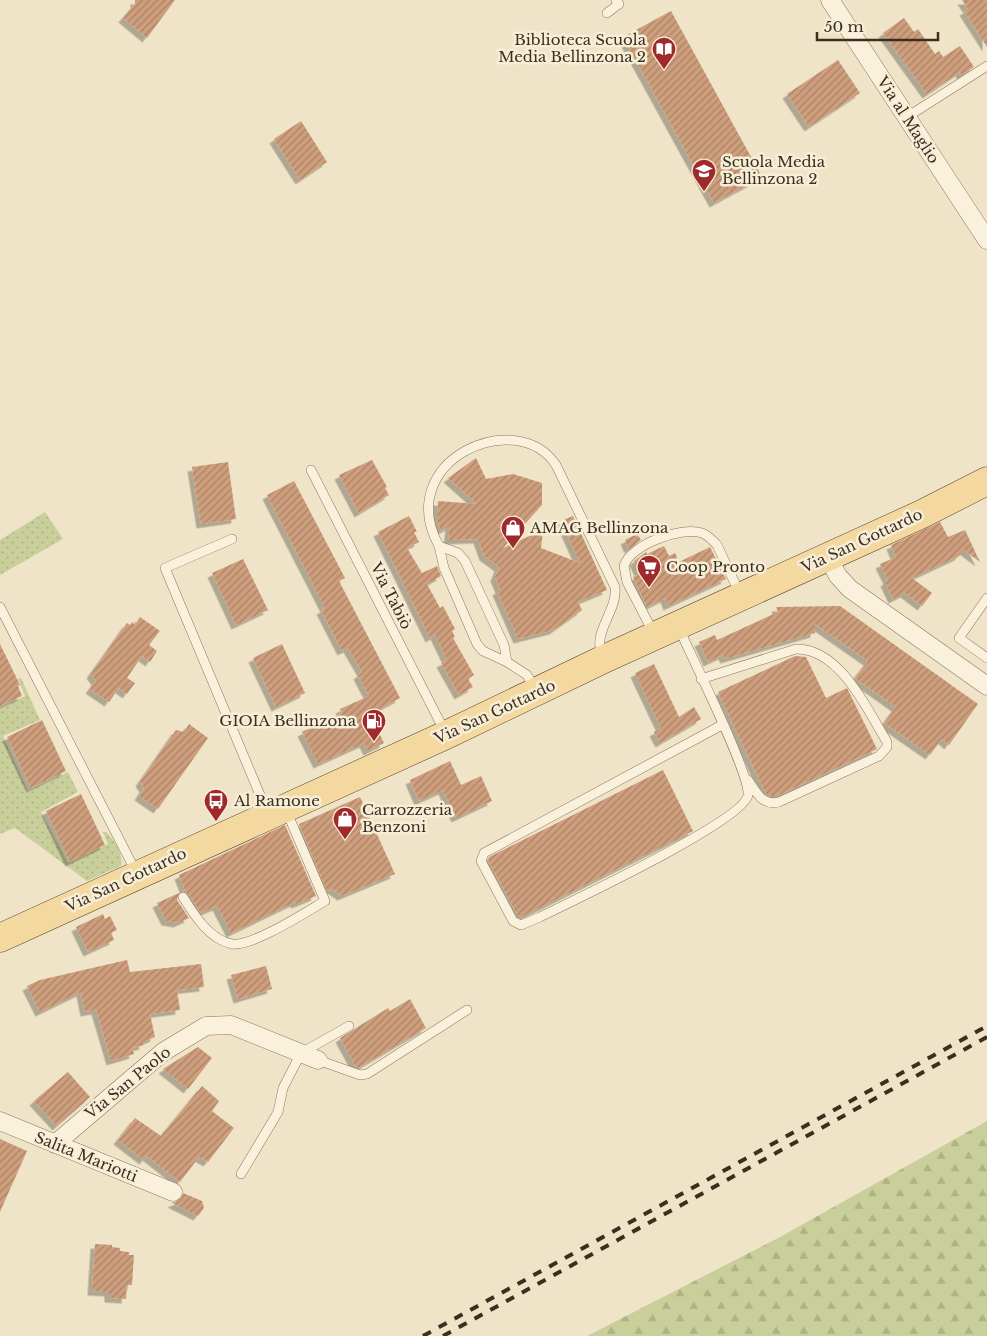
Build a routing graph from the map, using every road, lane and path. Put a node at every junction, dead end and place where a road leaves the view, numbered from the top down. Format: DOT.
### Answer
graph roads {
  1 [pos="616,0"];
  2 [pos="830,0"];
  3 [pos="607,13"];
  4 [pos="987,66"];
  5 [pos="906,117"];
  6 [pos="987,240"];
  7 [pos="311,470"];
  8 [pos="987,481"];
  9 [pos="232,539"];
  10 [pos="439,546"];
  11 [pos="827,556"];
  12 [pos="742,597"];
  13 [pos="987,598"];
  14 [pos="0,607"];
  15 [pos="666,631"];
  16 [pos="987,658"];
  17 [pos="604,660"];
  18 [pos="507,662"];
  19 [pos="701,679"];
  20 [pos="987,686"];
  21 [pos="537,692"];
  22 [pos="722,725"];
  23 [pos="446,735"];
  24 [pos="743,774"];
  25 [pos="277,811"];
  26 [pos="138,874"];
  27 [pos="183,897"];
  28 [pos="0,938"];
  29 [pos="467,1010"];
  30 [pos="349,1026"];
  31 [pos="301,1054"];
  32 [pos="318,1060"];
  33 [pos="0,1121"];
  34 [pos="55,1144"];
  35 [pos="241,1174"];
  36 [pos="173,1192"];
  1 -- 3 [label="lane"];
  2 -- 5 [label="street, Via al Maglio"];
  4 -- 5 [label="lane"];
  5 -- 6 [label="street, Via al Maglio"];
  7 -- 23 [label="lane, Via Tabiò"];
  8 -- 11 [label="main road, Via San Gottardo"];
  9 -- 25 [label="lane"];
  10 -- 17 [label="lane"];
  10 -- 18 [label="lane"];
  10 -- 18 [label="lane"];
  11 -- 12 [label="main road, Via San Gottardo"];
  11 -- 20 [label="street"];
  12 -- 15 [label="main road, Via San Gottardo"];
  12 -- 15 [label="lane"];
  13 -- 16 [label="lane"];
  14 -- 26 [label="lane"];
  15 -- 17 [label="main road, Via San Gottardo"];
  15 -- 19 [label="lane"];
  17 -- 21 [label="main road, Via San Gottardo"];
  18 -- 21 [label="lane"];
  19 -- 22 [label="lane"];
  19 -- 24 [label="lane"];
  21 -- 23 [label="main road, Via San Gottardo"];
  22 -- 24 [label="lane"];
  22 -- 24 [label="lane"];
  23 -- 25 [label="main road, Via San Gottardo"];
  25 -- 26 [label="main road, Via San Gottardo"];
  25 -- 27 [label="lane"];
  26 -- 28 [label="main road, Via San Gottardo"];
  29 -- 32 [label="lane"];
  30 -- 31 [label="lane"];
  31 -- 32 [label="street, Via San Paolo"];
  31 -- 34 [label="street, Via San Paolo"];
  31 -- 35 [label="lane"];
  33 -- 34 [label="street, Salita Mariotti"];
  34 -- 36 [label="street, Salita Mariotti"];
}
